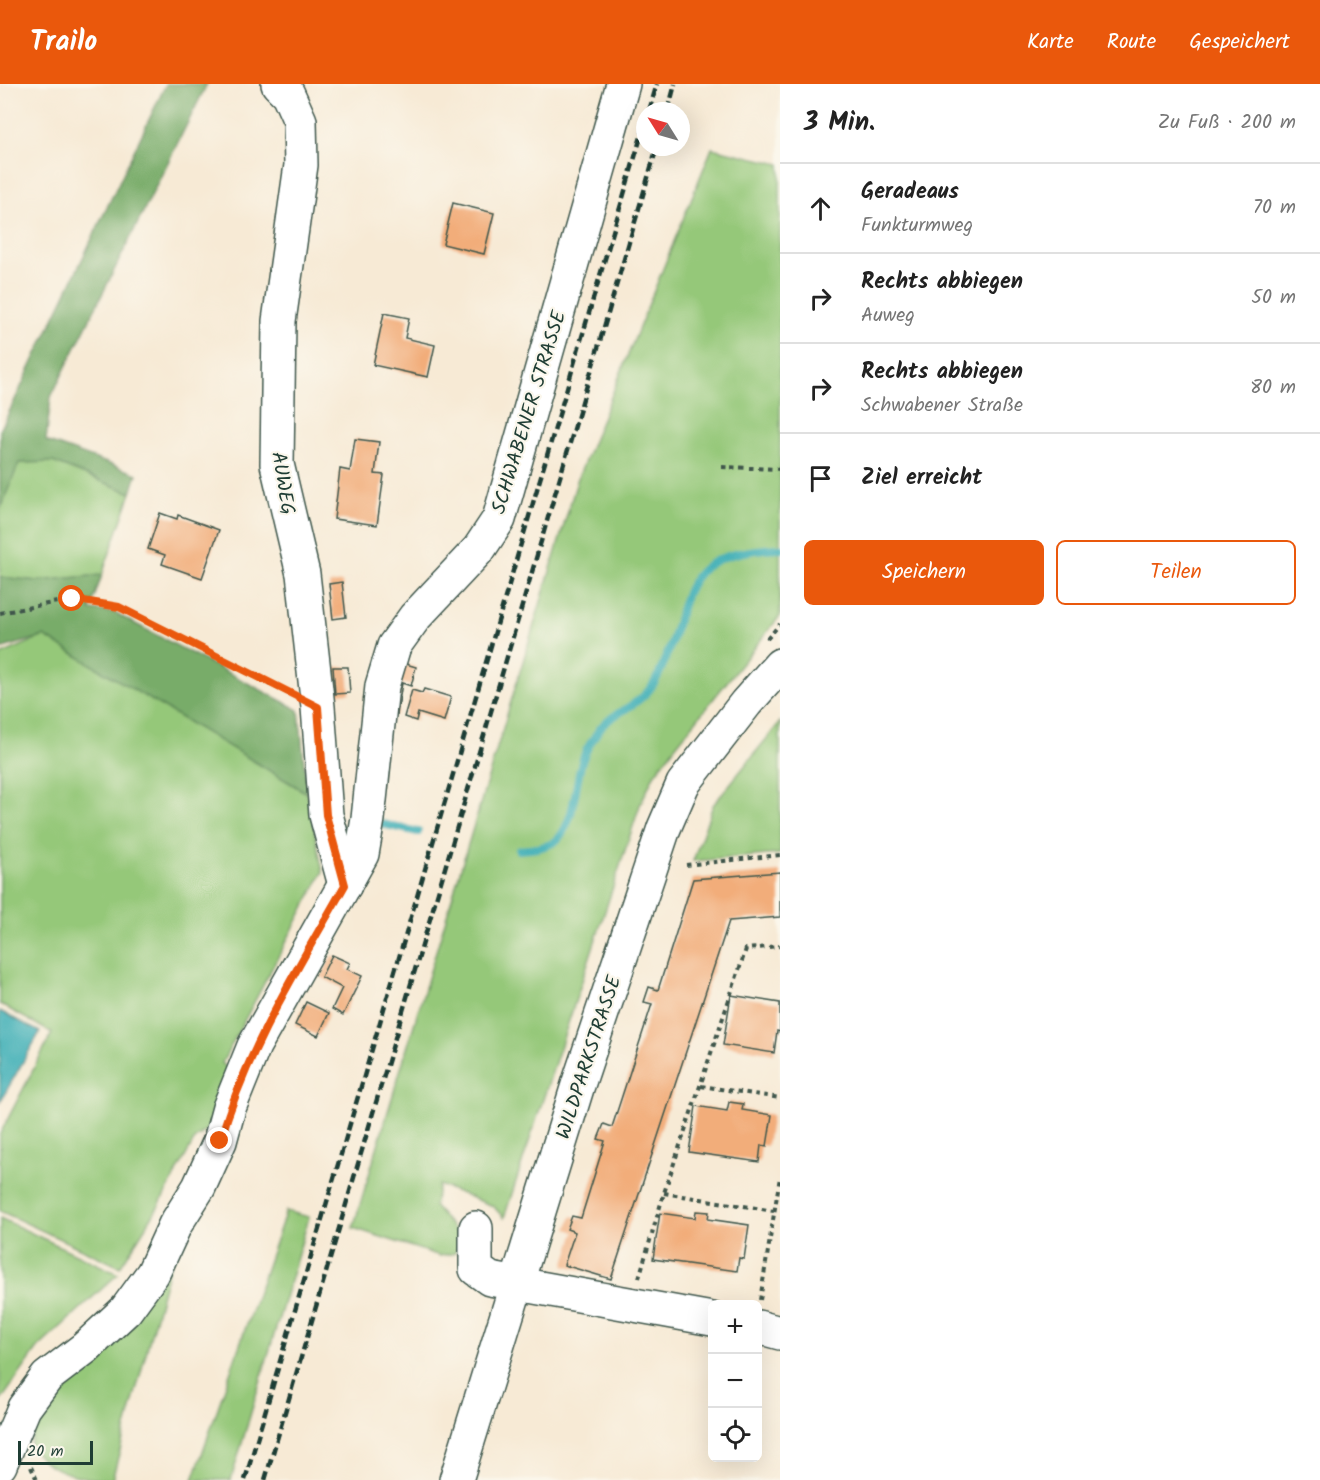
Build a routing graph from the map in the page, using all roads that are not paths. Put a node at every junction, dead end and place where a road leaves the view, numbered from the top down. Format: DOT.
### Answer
graph roads {
  1 [pos="278,84"];
  2 [pos="623,84"];
  3 [pos="780,665"];
  4 [pos="345,885"];
  5 [pos="476,1228"];
  6 [pos="519,1283"];
  7 [pos="762,1317"];
  8 [pos="708,1318"];
  9 [pos="780,1333"];
  10 [pos="0,1465"];
  11 [pos="456,1480"];
  1 -- 4 [label="street, AUWEG"];
  2 -- 4 [label="street, SCHWABENER STRASSE"];
  3 -- 6 [label="street, WILDPARKSTRASSE"];
  4 -- 10 [label="street, SCHWABENER STRASSE"];
  5 -- 6 [label="street"];
  6 -- 8 [label="street"];
  6 -- 11 [label="street, WILDPARKSTRASSE"];
  7 -- 9 [label="street"];
}
